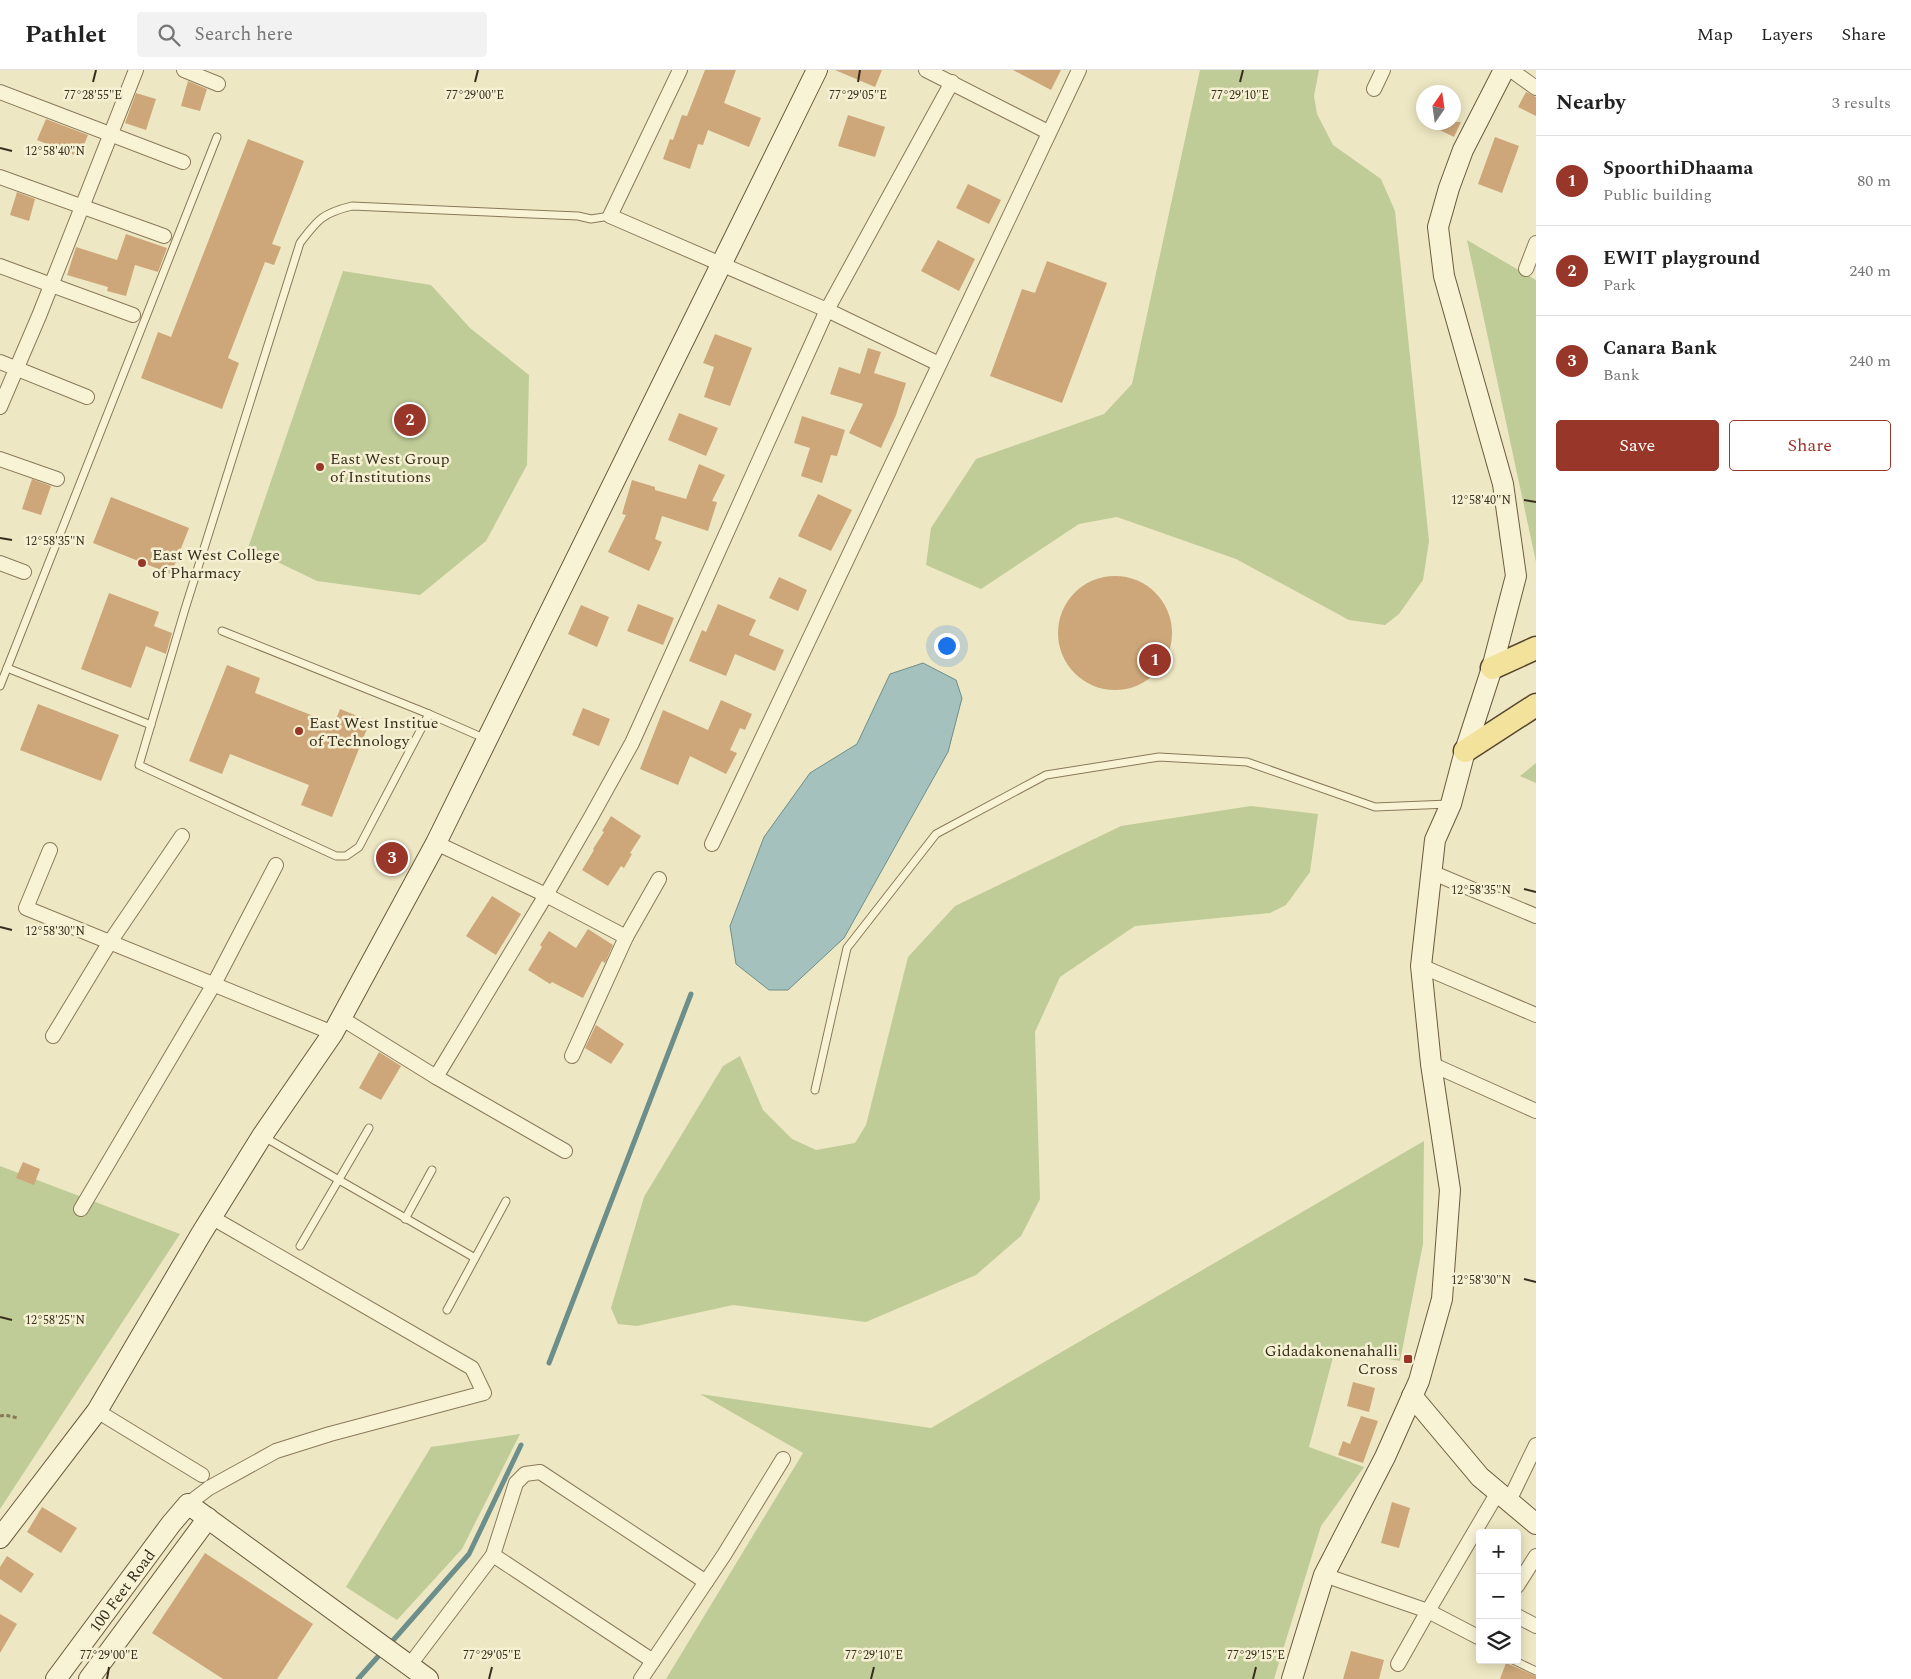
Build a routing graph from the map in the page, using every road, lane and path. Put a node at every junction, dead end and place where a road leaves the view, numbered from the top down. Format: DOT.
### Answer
graph roads {
  1 [pos="136,70"];
  2 [pos="184,70"];
  3 [pos="680,70"];
  4 [pos="817,70"];
  5 [pos="926,70"];
  6 [pos="1079,70"];
  7 [pos="1383,70"];
  8 [pos="1504,70"];
  9 [pos="1511,70"];
  10 [pos="952,82"];
  11 [pos="218,84"];
  12 [pos="1536,88"];
  13 [pos="1374,89"];
  14 [pos="0,92"];
  15 [pos="1048,132"];
  16 [pos="111,133"];
  17 [pos="218,137"];
  18 [pos="183,162"];
  19 [pos="0,178"];
  20 [pos="82,206"];
  21 [pos="610,216"];
  22 [pos="164,236"];
  23 [pos="1536,243"];
  24 [pos="721,264"];
  25 [pos="0,266"];
  26 [pos="1526,269"];
  27 [pos="52,284"];
  28 [pos="826,310"];
  29 [pos="133,315"];
  30 [pos="0,362"];
  31 [pos="939,364"];
  32 [pos="16,369"];
  33 [pos="87,396"];
  34 [pos="0,407"];
  35 [pos="0,459"];
  36 [pos="57,479"];
  37 [pos="0,562"];
  38 [pos="24,572"];
  39 [pos="222,631"];
  40 [pos="1536,648"];
  41 [pos="7,668"];
  42 [pos="1492,668"];
  43 [pos="0,686"];
  44 [pos="1536,705"];
  45 [pos="429,714"];
  46 [pos="151,725"];
  47 [pos="487,739"];
  48 [pos="1465,751"];
  49 [pos="1451,804"];
  50 [pos="182,836"];
  51 [pos="436,843"];
  52 [pos="712,844"];
  53 [pos="50,850"];
  54 [pos="276,865"];
  55 [pos="1432,872"];
  56 [pos="659,879"];
  57 [pos="546,895"];
  58 [pos="1536,916"];
  59 [pos="626,937"];
  60 [pos="110,942"];
  61 [pos="1420,966"];
  62 [pos="214,984"];
  63 [pos="1536,1014"];
  64 [pos="337,1025"];
  65 [pos="53,1036"];
  66 [pos="572,1056"];
  67 [pos="1431,1064"];
  68 [pos="436,1077"];
  69 [pos="814,1090"];
  70 [pos="1536,1112"];
  71 [pos="369,1128"];
  72 [pos="262,1136"];
  73 [pos="565,1150"];
  74 [pos="432,1170"];
  75 [pos="339,1181"];
  76 [pos="506,1201"];
  77 [pos="81,1209"];
  78 [pos="211,1217"];
  79 [pos="405,1218"];
  80 [pos="300,1246"];
  81 [pos="475,1258"];
  82 [pos="447,1310"];
  83 [pos="1412,1396"];
  84 [pos="97,1411"];
  85 [pos="0,1416"];
  86 [pos="18,1418"];
  87 [pos="1536,1445"];
  88 [pos="783,1458"];
  89 [pos="202,1475"];
  90 [pos="1503,1497"];
  91 [pos="188,1504"];
  92 [pos="208,1518"];
  93 [pos="1536,1524"];
  94 [pos="0,1538"];
  95 [pos="493,1555"];
  96 [pos="1536,1556"];
  97 [pos="1324,1575"];
  98 [pos="1521,1580"];
  99 [pos="706,1582"];
  100 [pos="1428,1611"];
  101 [pos="1521,1618"];
  102 [pos="1536,1626"];
  103 [pos="1476,1636"];
  104 [pos="653,1661"];
  105 [pos="1398,1664"];
  106 [pos="1521,1664"];
  107 [pos="1536,1671"];
  108 [pos="417,1674"];
  109 [pos="56,1679"];
  110 [pos="89,1679"];
  111 [pos="641,1679"];
  112 [pos="1292,1679"];
  1 -- 16 [label="street"];
  2 -- 11 [label="street"];
  3 -- 21 [label="street"];
  4 -- 24 [label="street"];
  5 -- 10 [label="street"];
  6 -- 15 [label="street"];
  7 -- 13 [label="street"];
  8 -- 42 [label="street"];
  9 -- 12 [label="street"];
  10 -- 15 [label="street"];
  10 -- 28 [label="street"];
  14 -- 16 [label="street"];
  15 -- 31 [label="street"];
  16 -- 18 [label="street"];
  16 -- 20 [label="street"];
  17 -- 41 [label="lane"];
  19 -- 20 [label="street"];
  20 -- 22 [label="street"];
  20 -- 27 [label="street"];
  21 -- 24 [label="street"];
  21 -- 46 [label="lane"];
  23 -- 26 [label="street"];
  24 -- 28 [label="street"];
  24 -- 47 [label="street"];
  25 -- 27 [label="street"];
  27 -- 29 [label="street"];
  27 -- 32 [label="street"];
  28 -- 31 [label="street"];
  28 -- 57 [label="street"];
  30 -- 32 [label="street"];
  31 -- 52 [label="street"];
  32 -- 33 [label="street"];
  32 -- 34 [label="street"];
  35 -- 36 [label="street"];
  37 -- 38 [label="street"];
  39 -- 45 [label="lane"];
  40 -- 42 [label="main road"];
  41 -- 43 [label="lane"];
  41 -- 46 [label="lane"];
  42 -- 48 [label="street"];
  44 -- 48 [label="main road"];
  45 -- 46 [label="lane"];
  45 -- 47 [label="lane"];
  47 -- 51 [label="street"];
  48 -- 49 [label="street"];
  49 -- 55 [label="street"];
  49 -- 69 [label="lane"];
  50 -- 60 [label="street"];
  51 -- 57 [label="street"];
  51 -- 64 [label="street"];
  53 -- 60 [label="street"];
  54 -- 62 [label="street"];
  55 -- 58 [label="street"];
  55 -- 61 [label="street"];
  56 -- 59 [label="street"];
  57 -- 59 [label="street"];
  57 -- 68 [label="street"];
  59 -- 66 [label="street"];
  60 -- 62 [label="street"];
  60 -- 65 [label="street"];
  61 -- 63 [label="street"];
  61 -- 67 [label="street"];
  62 -- 64 [label="street"];
  62 -- 77 [label="street"];
  64 -- 68 [label="street"];
  64 -- 72 [label="street"];
  67 -- 70 [label="street"];
  67 -- 83 [label="street"];
  68 -- 73 [label="street"];
  71 -- 75 [label="lane"];
  72 -- 75 [label="lane"];
  72 -- 78 [label="street"];
  74 -- 79 [label="lane"];
  75 -- 79 [label="lane"];
  75 -- 80 [label="lane"];
  76 -- 81 [label="lane"];
  78 -- 84 [label="street"];
  78 -- 91 [label="street"];
  79 -- 81 [label="lane"];
  81 -- 82 [label="lane"];
  83 -- 90 [label="street"];
  83 -- 97 [label="street"];
  84 -- 89 [label="street"];
  84 -- 94 [label="street"];
  85 -- 86 [label="path"];
  87 -- 90 [label="street"];
  88 -- 99 [label="street"];
  90 -- 93 [label="street"];
  90 -- 100 [label="street"];
  91 -- 92 [label="street"];
  91 -- 109 [label="street, 100 Feet Road"];
  92 -- 108 [label="street"];
  92 -- 110 [label="street, 100 Feet Road"];
  95 -- 99 [label="street"];
  95 -- 104 [label="street"];
  95 -- 108 [label="street"];
  96 -- 98 [label="street"];
  97 -- 100 [label="street"];
  97 -- 112 [label="street"];
  99 -- 104 [label="street"];
  100 -- 103 [label="street"];
  100 -- 105 [label="street"];
  101 -- 102 [label="street"];
  104 -- 111 [label="street"];
  106 -- 107 [label="lane"];
}
